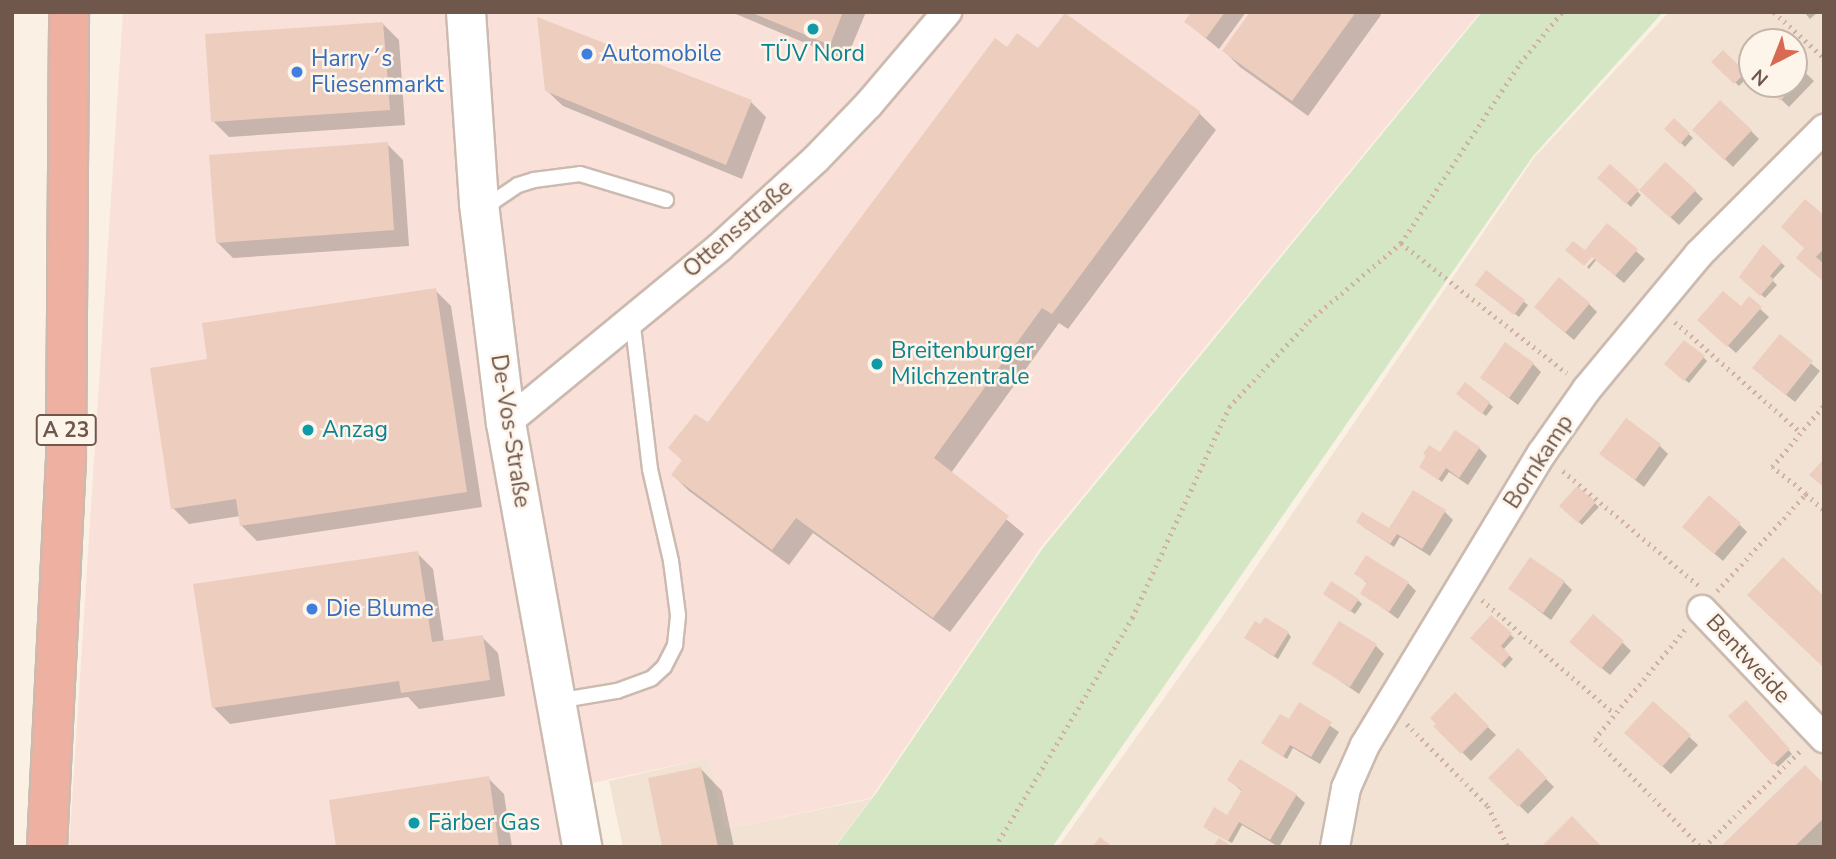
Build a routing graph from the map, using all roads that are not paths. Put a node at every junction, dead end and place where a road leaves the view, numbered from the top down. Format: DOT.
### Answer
graph roads {
  1 [pos="69,12"];
  2 [pos="466,12"];
  3 [pos="947,12"];
  4 [pos="1824,129"];
  5 [pos="666,200"];
  6 [pos="480,211"];
  7 [pos="632,319"];
  8 [pos="506,423"];
  9 [pos="1707,603"];
  10 [pos="556,701"];
  11 [pos="1821,735"];
  12 [pos="47,847"];
  13 [pos="582,847"];
  14 [pos="1335,847"];
  1 -- 12 [label="highway, A 23"];
  2 -- 6 [label="street, De-Vos-Straße"];
  3 -- 7 [label="street, Ottensstraße"];
  4 -- 14 [label="street, Bornkamp"];
  5 -- 6 [label="lane"];
  6 -- 8 [label="street, De-Vos-Straße"];
  7 -- 8 [label="street, Ottensstraße"];
  7 -- 10 [label="lane"];
  8 -- 10 [label="street, De-Vos-Straße"];
  9 -- 11 [label="street, Bentweide"];
  10 -- 13 [label="street, De-Vos-Straße"];
}
